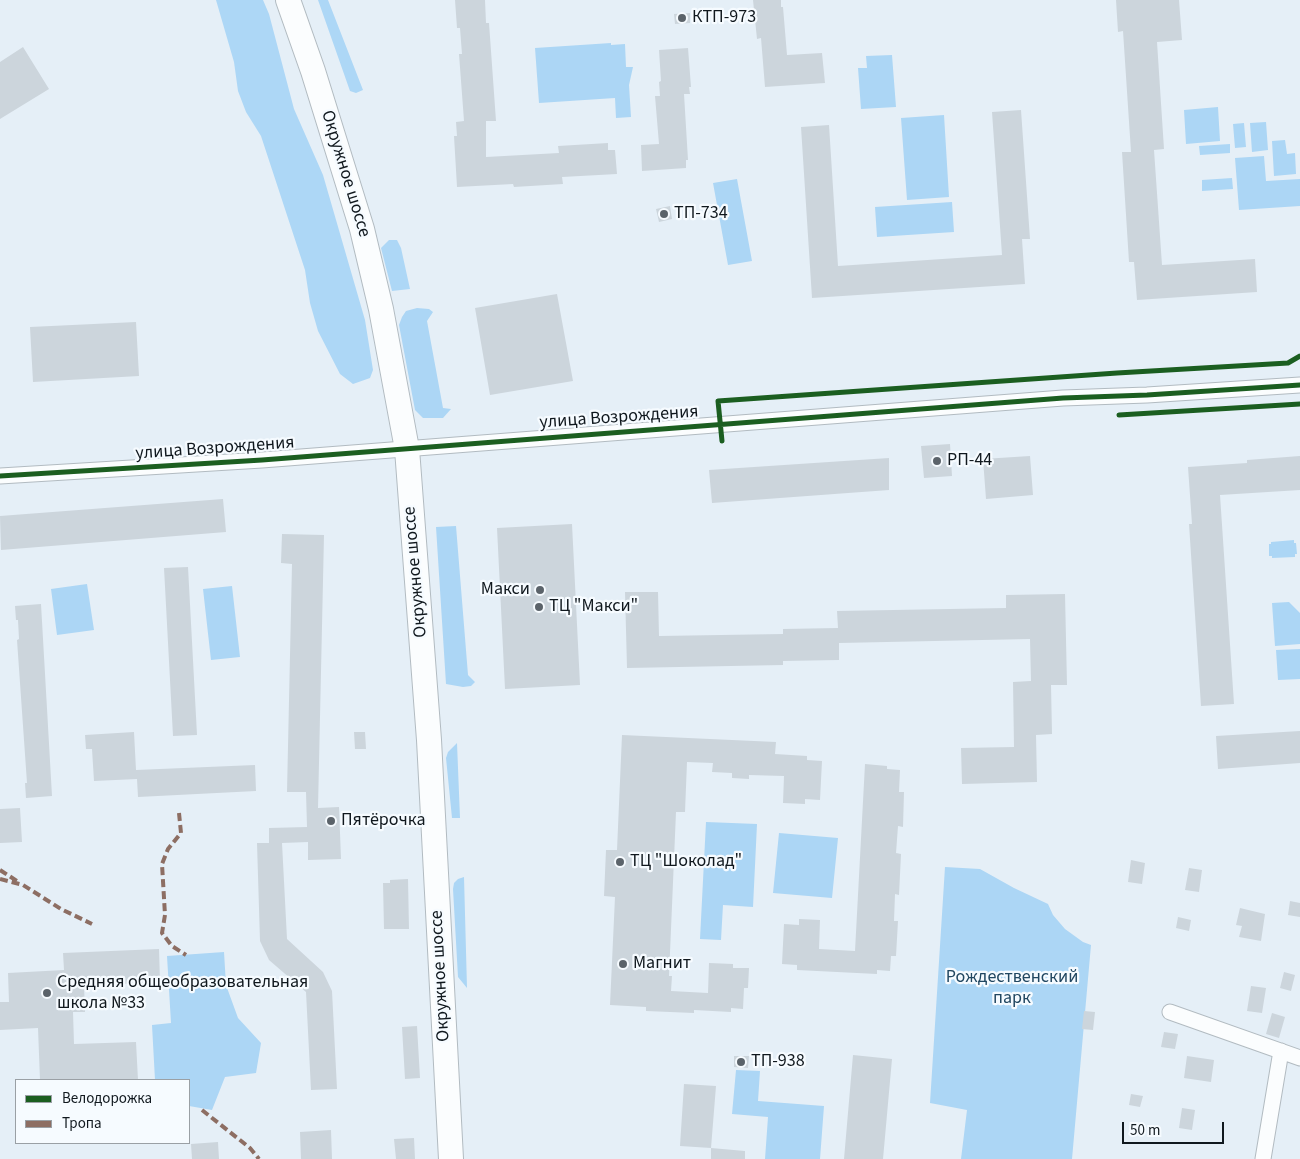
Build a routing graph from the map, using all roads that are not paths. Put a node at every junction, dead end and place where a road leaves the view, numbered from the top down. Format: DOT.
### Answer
graph roads {
  1 [pos="288,0"];
  2 [pos="1300,385"];
  3 [pos="407,449"];
  4 [pos="0,476"];
  5 [pos="1170,1012"];
  6 [pos="1281,1051"];
  7 [pos="1300,1058"];
  8 [pos="451,1159"];
  9 [pos="1262,1159"];
  1 -- 3 [label="main road, Окружное шоссе"];
  2 -- 3 [label="street, улица Возрождения"];
  3 -- 4 [label="street, улица Возрождения"];
  3 -- 8 [label="main road, Окружное шоссе"];
  5 -- 6 [label="street"];
  6 -- 7 [label="street"];
  6 -- 9 [label="street"];
}
